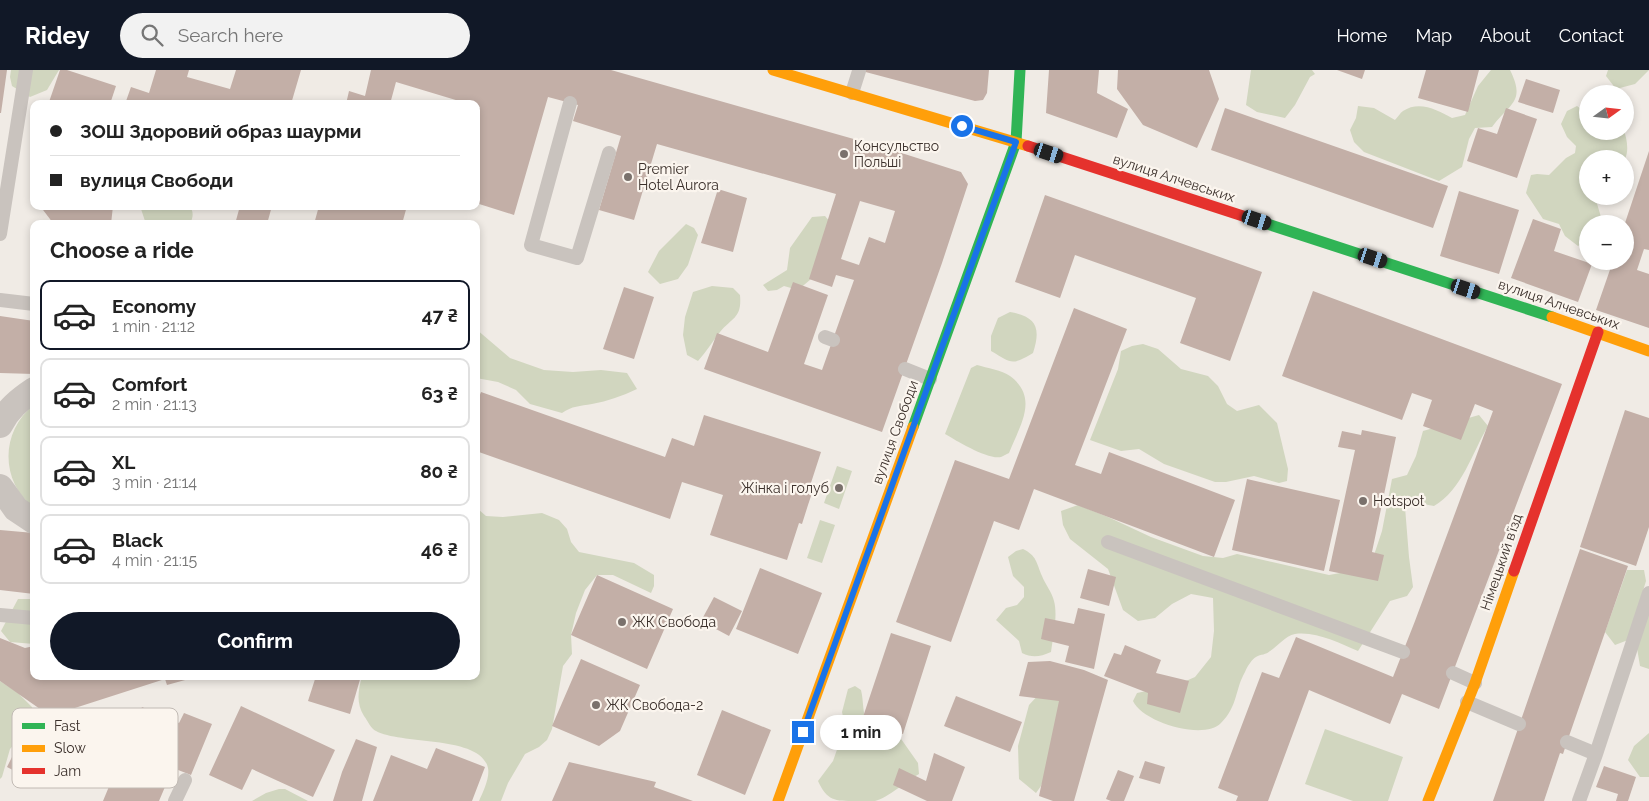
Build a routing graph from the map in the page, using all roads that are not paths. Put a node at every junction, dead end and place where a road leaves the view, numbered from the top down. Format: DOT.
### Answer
graph roads {
  1 [pos="26,70"];
  2 [pos="773,70"];
  3 [pos="1020,70"];
  4 [pos="860,71"];
  5 [pos="852,93"];
  6 [pos="570,103"];
  7 [pos="1016,142"];
  8 [pos="609,153"];
  9 [pos="0,234"];
  10 [pos="0,300"];
  11 [pos="30,304"];
  12 [pos="1598,332"];
  13 [pos="1649,351"];
  14 [pos="905,369"];
  15 [pos="930,379"];
  16 [pos="30,393"];
  17 [pos="3,415"];
  18 [pos="0,487"];
  19 [pos="30,518"];
  20 [pos="1108,542"];
  21 [pos="1649,593"];
  22 [pos="0,615"];
  23 [pos="30,618"];
  24 [pos="1403,652"];
  25 [pos="1453,673"];
  26 [pos="1475,683"];
  27 [pos="1467,702"];
  28 [pos="1519,724"];
  29 [pos="1567,742"];
  30 [pos="1596,754"];
  31 [pos="185,780"];
  32 [pos="175,801"];
  33 [pos="778,801"];
  34 [pos="1428,801"];
  35 [pos="1579,801"];
  1 -- 9 [label="lane"];
  2 -- 5 [label="street, вулиця Алчевських"];
  3 -- 7 [label="street, вулиця Свободи"];
  4 -- 5 [label="lane"];
  5 -- 7 [label="street, вулиця Алчевських"];
  6 -- 8 [label="lane"];
  7 -- 12 [label="street, вулиця Алчевських"];
  7 -- 15 [label="street, вулиця Свободи"];
  10 -- 11 [label="lane"];
  12 -- 13 [label="street, вулиця Алчевських"];
  12 -- 26 [label="street, Німецький в’їзд"];
  14 -- 15 [label="lane"];
  15 -- 33 [label="street, вулиця Свободи"];
  16 -- 17 [label="street"];
  18 -- 19 [label="street"];
  20 -- 24 [label="lane"];
  21 -- 30 [label="lane"];
  22 -- 23 [label="lane"];
  25 -- 26 [label="lane"];
  26 -- 27 [label="street, Німецький в’їзд"];
  27 -- 28 [label="lane"];
  27 -- 34 [label="street, Німецький в’їзд"];
  29 -- 30 [label="lane"];
  30 -- 35 [label="lane"];
  31 -- 32 [label="lane"];
}
